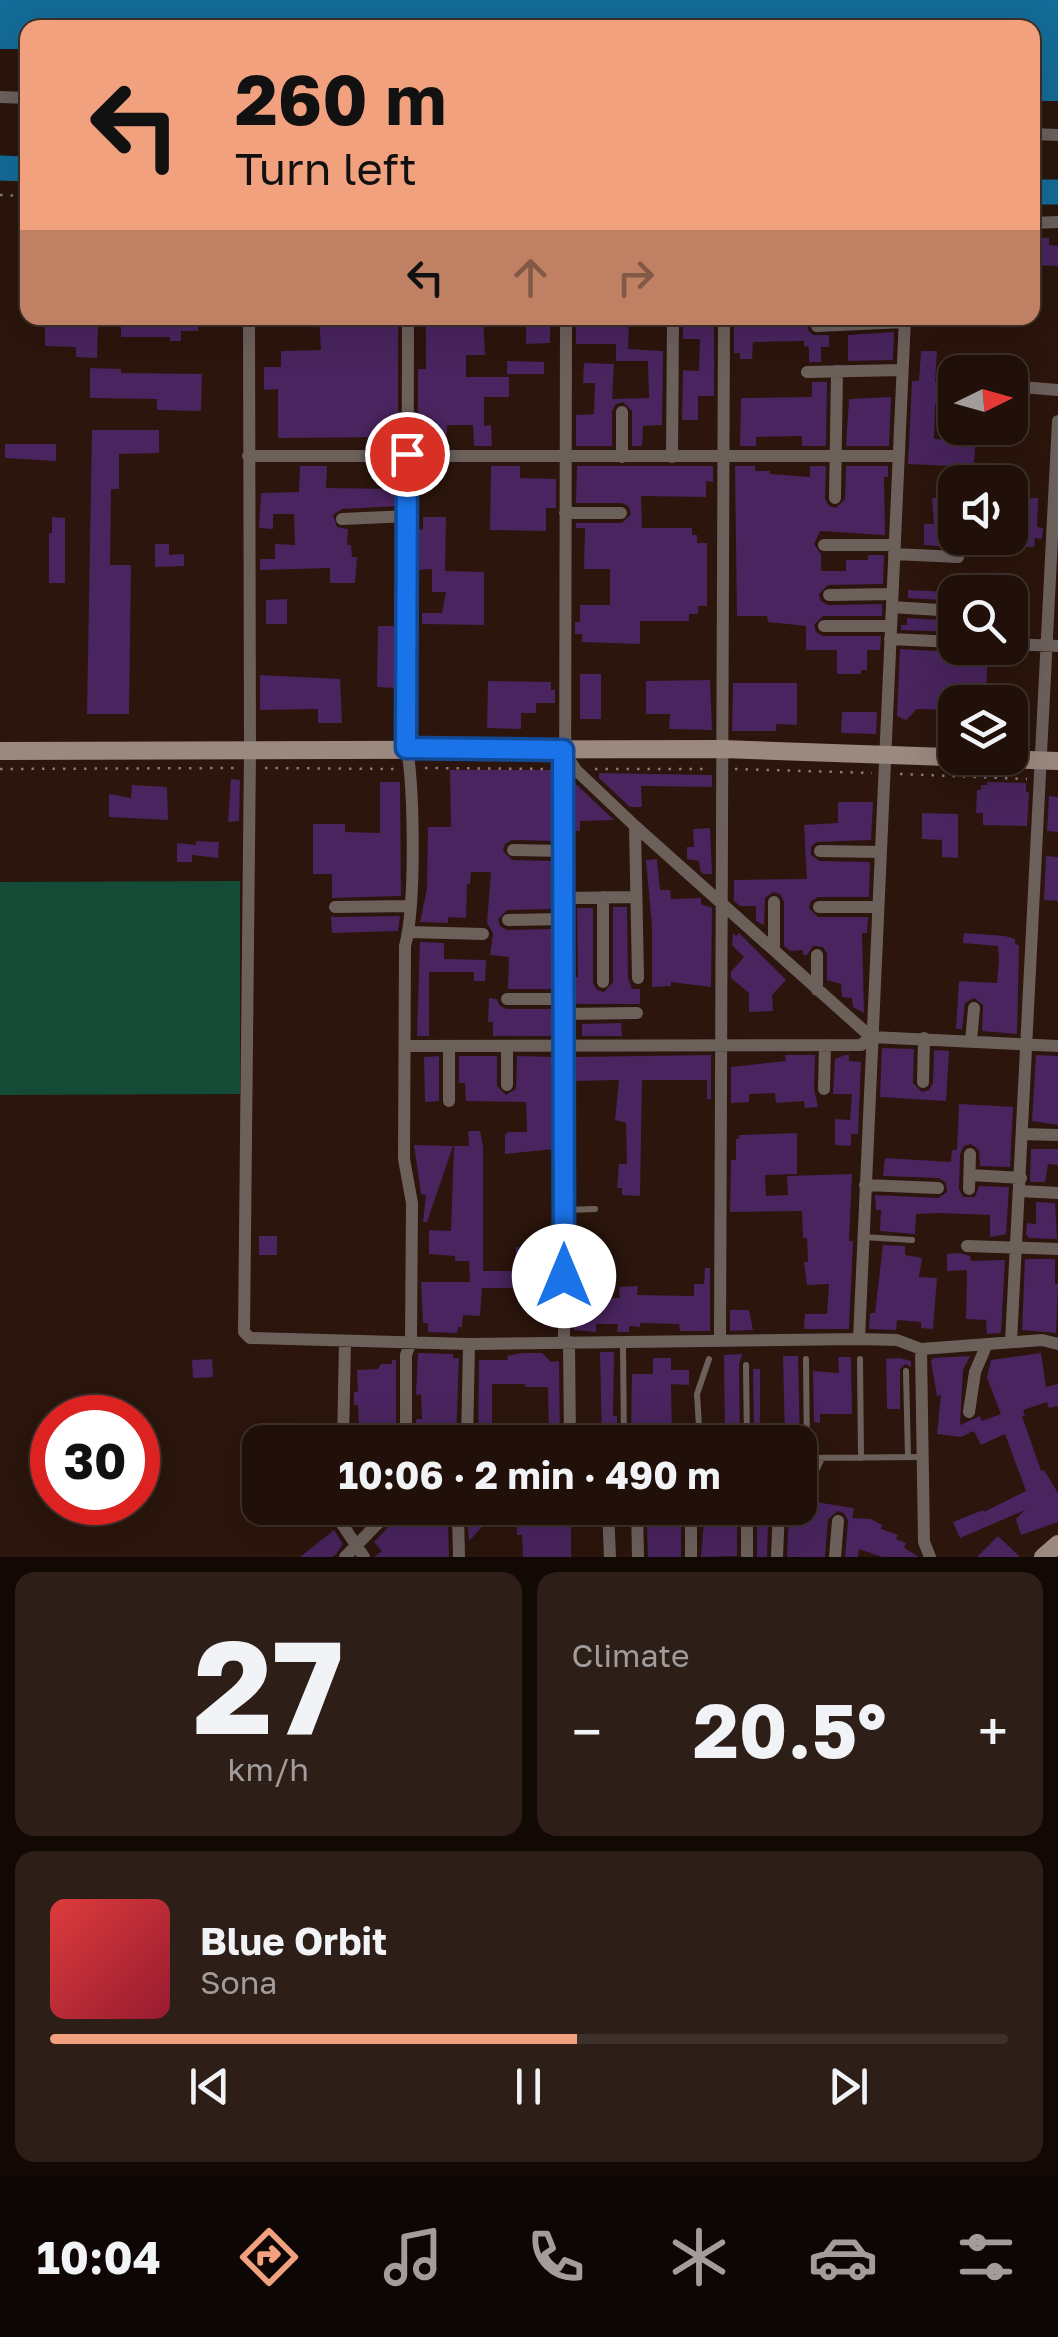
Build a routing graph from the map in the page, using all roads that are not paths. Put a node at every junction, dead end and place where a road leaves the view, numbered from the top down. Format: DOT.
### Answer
graph roads {
  1 [pos="249,325"];
  2 [pos="408,325"];
  3 [pos="566,325"];
  4 [pos="673,325"];
  5 [pos="724,325"];
  6 [pos="831,325"];
  7 [pos="905,325"];
  8 [pos="816,326"];
  9 [pos="902,370"];
  10 [pos="837,371"];
  11 [pos="807,372"];
  12 [pos="1028,388"];
  13 [pos="1058,390"];
  14 [pos="622,412"];
  15 [pos="1058,421"];
  16 [pos="1058,443"];
  17 [pos="407,454"];
  18 [pos="248,456"];
  19 [pos="565,456"];
  20 [pos="835,456"];
  21 [pos="898,456"];
  22 [pos="622,457"];
  23 [pos="672,457"];
  24 [pos="724,457"];
  25 [pos="835,498"];
  26 [pos="564,513"];
  27 [pos="621,514"];
  28 [pos="409,516"];
  29 [pos="342,519"];
  30 [pos="824,544"];
  31 [pos="894,550"];
  32 [pos="936,556"];
  33 [pos="958,556"];
  34 [pos="936,572"];
  35 [pos="829,595"];
  36 [pos="892,600"];
  37 [pos="938,610"];
  38 [pos="824,626"];
  39 [pos="890,632"];
  40 [pos="938,639"];
  41 [pos="1052,646"];
  42 [pos="406,748"];
  43 [pos="722,749"];
  44 [pos="0,751"];
  45 [pos="250,760"];
  46 [pos="567,763"];
  47 [pos="884,764"];
  48 [pos="1047,767"];
  49 [pos="636,826"];
  50 [pos="513,850"];
  51 [pos="564,851"];
  52 [pos="820,851"];
  53 [pos="880,852"];
  54 [pos="603,897"];
  55 [pos="636,897"];
  56 [pos="564,898"];
  57 [pos="774,902"];
  58 [pos="723,904"];
  59 [pos="409,906"];
  60 [pos="335,907"];
  61 [pos="819,907"];
  62 [pos="878,907"];
  63 [pos="508,920"];
  64 [pos="564,920"];
  65 [pos="409,932"];
  66 [pos="483,934"];
  67 [pos="774,950"];
  68 [pos="818,955"];
  69 [pos="638,978"];
  70 [pos="603,982"];
  71 [pos="817,990"];
  72 [pos="507,1000"];
  73 [pos="564,1007"];
  74 [pos="974,1008"];
  75 [pos="637,1012"];
  76 [pos="871,1037"];
  77 [pos="924,1038"];
  78 [pos="971,1041"];
  79 [pos="1026,1044"];
  80 [pos="721,1045"];
  81 [pos="825,1045"];
  82 [pos="405,1046"];
  83 [pos="449,1046"];
  84 [pos="1058,1046"];
  85 [pos="508,1047"];
  86 [pos="565,1047"];
  87 [pos="924,1082"];
  88 [pos="507,1085"];
  89 [pos="824,1090"];
  90 [pos="448,1101"];
  91 [pos="1023,1134"];
  92 [pos="1058,1135"];
  93 [pos="970,1154"];
  94 [pos="865,1185"];
  95 [pos="1021,1185"];
  96 [pos="938,1188"];
  97 [pos="1058,1193"];
  98 [pos="596,1209"];
  99 [pos="564,1210"];
  100 [pos="863,1237"];
  101 [pos="912,1240"];
  102 [pos="967,1246"];
  103 [pos="1018,1248"];
  104 [pos="1058,1250"];
  105 [pos="720,1339"];
  106 [pos="859,1339"];
  107 [pos="622,1340"];
  108 [pos="345,1341"];
  109 [pos="412,1341"];
  110 [pos="566,1342"];
  111 [pos="1011,1342"];
  112 [pos="469,1344"];
  113 [pos="987,1344"];
  114 [pos="1058,1344"];
  115 [pos="921,1349"];
  116 [pos="709,1359"];
  117 [pos="806,1359"];
  118 [pos="860,1359"];
  119 [pos="746,1365"];
  120 [pos="906,1371"];
  121 [pos="969,1412"];
  122 [pos="343,1425"];
  123 [pos="406,1425"];
  124 [pos="467,1425"];
  125 [pos="569,1425"];
  126 [pos="624,1425"];
  127 [pos="699,1425"];
  128 [pos="747,1425"];
  129 [pos="805,1425"];
  130 [pos="915,1457"];
  131 [pos="817,1458"];
  132 [pos="822,1458"];
  133 [pos="861,1458"];
  134 [pos="817,1469"];
  135 [pos="838,1521"];
  136 [pos="343,1525"];
  137 [pos="609,1525"];
  138 [pos="638,1525"];
  139 [pos="691,1525"];
  140 [pos="747,1525"];
  141 [pos="778,1525"];
  142 [pos="1058,1544"];
  143 [pos="361,1552"];
  144 [pos="345,1557"];
  145 [pos="459,1557"];
  146 [pos="610,1557"];
  147 [pos="638,1557"];
  148 [pos="691,1557"];
  149 [pos="746,1557"];
  150 [pos="777,1557"];
  151 [pos="836,1557"];
  152 [pos="930,1557"];
  153 [pos="1044,1557"];
  1 -- 18 [label="street"];
  2 -- 17 [label="street"];
  3 -- 19 [label="street"];
  4 -- 23 [label="street"];
  5 -- 24 [label="street"];
  6 -- 8 [label="street"];
  7 -- 9 [label="street"];
  9 -- 10 [label="street"];
  9 -- 21 [label="street"];
  10 -- 11 [label="street"];
  10 -- 20 [label="street"];
  12 -- 13 [label="street"];
  14 -- 22 [label="street"];
  15 -- 16 [label="street"];
  16 -- 41 [label="street"];
  17 -- 18 [label="street"];
  17 -- 19 [label="street"];
  17 -- 28 [label="street"];
  18 -- 45 [label="street"];
  19 -- 22 [label="street"];
  19 -- 26 [label="street"];
  20 -- 21 [label="street"];
  20 -- 24 [label="street"];
  20 -- 25 [label="street"];
  21 -- 31 [label="street"];
  22 -- 23 [label="street"];
  23 -- 24 [label="street"];
  24 -- 43 [label="street"];
  26 -- 27 [label="street"];
  26 -- 46 [label="street"];
  28 -- 29 [label="street"];
  28 -- 42 [label="street"];
  30 -- 31 [label="street"];
  31 -- 32 [label="street"];
  31 -- 36 [label="street"];
  32 -- 33 [label="street"];
  32 -- 34 [label="street"];
  35 -- 36 [label="street"];
  36 -- 37 [label="street"];
  36 -- 39 [label="street"];
  38 -- 39 [label="street"];
  39 -- 40 [label="street"];
  39 -- 47 [label="street"];
  41 -- 48 [label="street"];
  42 -- 45 [label="street"];
  42 -- 46 [label="street"];
  42 -- 59 [label="street"];
  43 -- 46 [label="street"];
  43 -- 47 [label="street"];
  43 -- 58 [label="street"];
  44 -- 45 [label="street"];
  45 -- 108 [label="street"];
  46 -- 49 [label="street"];
  46 -- 51 [label="street"];
  47 -- 48 [label="street"];
  47 -- 53 [label="street"];
  48 -- 79 [label="street"];
  49 -- 55 [label="street"];
  49 -- 58 [label="street"];
  50 -- 51 [label="street"];
  51 -- 56 [label="street"];
  52 -- 53 [label="street"];
  53 -- 62 [label="street"];
  54 -- 55 [label="street"];
  54 -- 56 [label="street"];
  54 -- 70 [label="street"];
  55 -- 69 [label="street"];
  56 -- 64 [label="street"];
  57 -- 67 [label="street"];
  58 -- 67 [label="street"];
  58 -- 80 [label="street"];
  59 -- 60 [label="street"];
  59 -- 65 [label="street"];
  61 -- 62 [label="street"];
  62 -- 76 [label="street"];
  63 -- 64 [label="street"];
  64 -- 73 [label="street"];
  65 -- 66 [label="street"];
  65 -- 82 [label="street"];
  67 -- 71 [label="street"];
  68 -- 71 [label="street"];
  71 -- 76 [label="street"];
  72 -- 73 [label="street"];
  73 -- 75 [label="street"];
  73 -- 86 [label="street"];
  74 -- 78 [label="street"];
  76 -- 77 [label="street"];
  76 -- 81 [label="street"];
  76 -- 94 [label="street"];
  77 -- 78 [label="street"];
  77 -- 87 [label="street"];
  78 -- 79 [label="street"];
  79 -- 84 [label="street"];
  79 -- 91 [label="street"];
  80 -- 81 [label="street"];
  80 -- 86 [label="street"];
  80 -- 105 [label="street"];
  81 -- 89 [label="street"];
  82 -- 83 [label="street"];
  82 -- 109 [label="street"];
  83 -- 85 [label="street"];
  83 -- 90 [label="street"];
  85 -- 86 [label="street"];
  85 -- 88 [label="street"];
  86 -- 99 [label="street"];
  91 -- 92 [label="street"];
  91 -- 95 [label="street"];
  93 -- 95 [label="street"];
  94 -- 96 [label="street"];
  94 -- 100 [label="street"];
  95 -- 97 [label="street"];
  95 -- 103 [label="street"];
  98 -- 99 [label="lane"];
  99 -- 110 [label="street"];
  100 -- 101 [label="lane"];
  100 -- 106 [label="street"];
  102 -- 103 [label="street"];
  103 -- 104 [label="street"];
  103 -- 111 [label="street"];
  105 -- 106 [label="street"];
  105 -- 107 [label="street"];
  106 -- 115 [label="street"];
  107 -- 110 [label="street"];
  107 -- 126 [label="lane"];
  108 -- 109 [label="street"];
  108 -- 122 [label="street"];
  109 -- 112 [label="street"];
  109 -- 123 [label="street"];
  110 -- 112 [label="street"];
  110 -- 125 [label="street"];
  111 -- 113 [label="street"];
  111 -- 114 [label="street"];
  112 -- 124 [label="street"];
  113 -- 115 [label="street"];
  113 -- 121 [label="street"];
  115 -- 130 [label="street"];
  116 -- 127 [label="lane"];
  117 -- 129 [label="lane"];
  118 -- 133 [label="lane"];
  119 -- 128 [label="lane"];
  120 -- 130 [label="lane"];
  130 -- 133 [label="lane"];
  130 -- 152 [label="street"];
  131 -- 132 [label="lane"];
  132 -- 133 [label="lane"];
  132 -- 134 [label="lane"];
  135 -- 151 [label="street"];
  136 -- 143 [label="street"];
  137 -- 146 [label="street"];
  138 -- 147 [label="street"];
  139 -- 148 [label="street"];
  140 -- 149 [label="street"];
  141 -- 150 [label="street"];
  142 -- 153 [label="street"];
  143 -- 144 [label="street"];
  143 -- 145 [label="street"];
}
